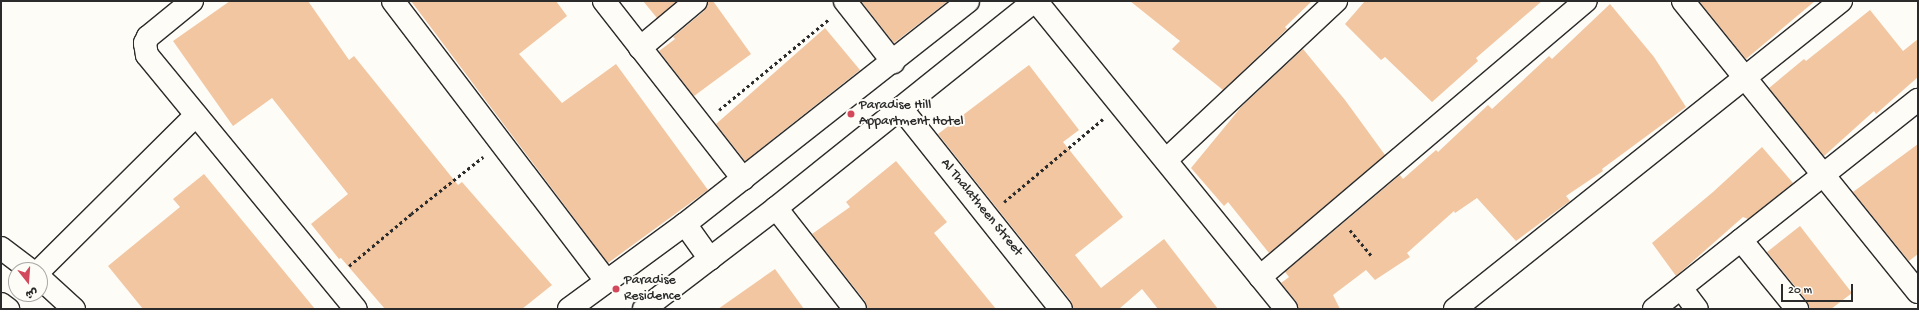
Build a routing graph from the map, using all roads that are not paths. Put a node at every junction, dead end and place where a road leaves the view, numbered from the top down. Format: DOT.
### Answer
graph roads {
  1 [pos="192,1"];
  2 [pos="393,1"];
  3 [pos="604,1"];
  4 [pos="696,1"];
  5 [pos="968,1"];
  6 [pos="1035,1"];
  7 [pos="1336,1"];
  8 [pos="1586,1"];
  9 [pos="1684,1"];
  10 [pos="1841,1"];
  11 [pos="846,3"];
  12 [pos="640,48"];
  13 [pos="892,62"];
  14 [pos="1745,78"];
  15 [pos="1918,100"];
  16 [pos="901,108"];
  17 [pos="196,115"];
  18 [pos="1166,160"];
  19 [pos="1824,175"];
  20 [pos="743,179"];
  21 [pos="776,208"];
  22 [pos="685,224"];
  23 [pos="1741,240"];
  24 [pos="1,248"];
  25 [pos="710,259"];
  26 [pos="19,262"];
  27 [pos="48,262"];
  28 [pos="1260,277"];
  29 [pos="606,281"];
  30 [pos="48,285"];
  31 [pos="1681,288"];
  32 [pos="1918,292"];
  33 [pos="1,304"];
  34 [pos="8,309"];
  35 [pos="74,309"];
  36 [pos="356,309"];
  37 [pos="569,309"];
  38 [pos="644,309"];
  39 [pos="855,309"];
  40 [pos="1061,309"];
  41 [pos="1286,309"];
  42 [pos="1455,309"];
  43 [pos="1654,309"];
  44 [pos="1697,309"];
  45 [pos="1797,309"];
  1 -- 17 [label="street"];
  2 -- 29 [label="street"];
  3 -- 12 [label="street"];
  4 -- 12 [label="street"];
  5 -- 13 [label="street"];
  6 -- 16 [label="street"];
  6 -- 18 [label="street"];
  7 -- 18 [label="street"];
  8 -- 28 [label="street"];
  9 -- 14 [label="street"];
  10 -- 14 [label="street"];
  11 -- 13 [label="street"];
  12 -- 20 [label="street"];
  13 -- 20 [label="street"];
  14 -- 19 [label="street"];
  14 -- 42 [label="street"];
  15 -- 19 [label="street"];
  16 -- 21 [label="street"];
  16 -- 40 [label="street, Al Thalatheen Street"];
  17 -- 27 [label="street"];
  17 -- 36 [label="street"];
  18 -- 28 [label="street"];
  19 -- 23 [label="street"];
  19 -- 32 [label="street"];
  20 -- 22 [label="street"];
  21 -- 25 [label="street"];
  21 -- 39 [label="street"];
  22 -- 25 [label="street"];
  22 -- 29 [label="street"];
  23 -- 31 [label="street"];
  23 -- 45 [label="street"];
  24 -- 26 [label="street"];
  25 -- 38 [label="street"];
  28 -- 41 [label="street"];
  29 -- 37 [label="street"];
  30 -- 35 [label="street"];
  31 -- 43 [label="street"];
  31 -- 44 [label="street"];
  33 -- 34 [label="street"];
}
